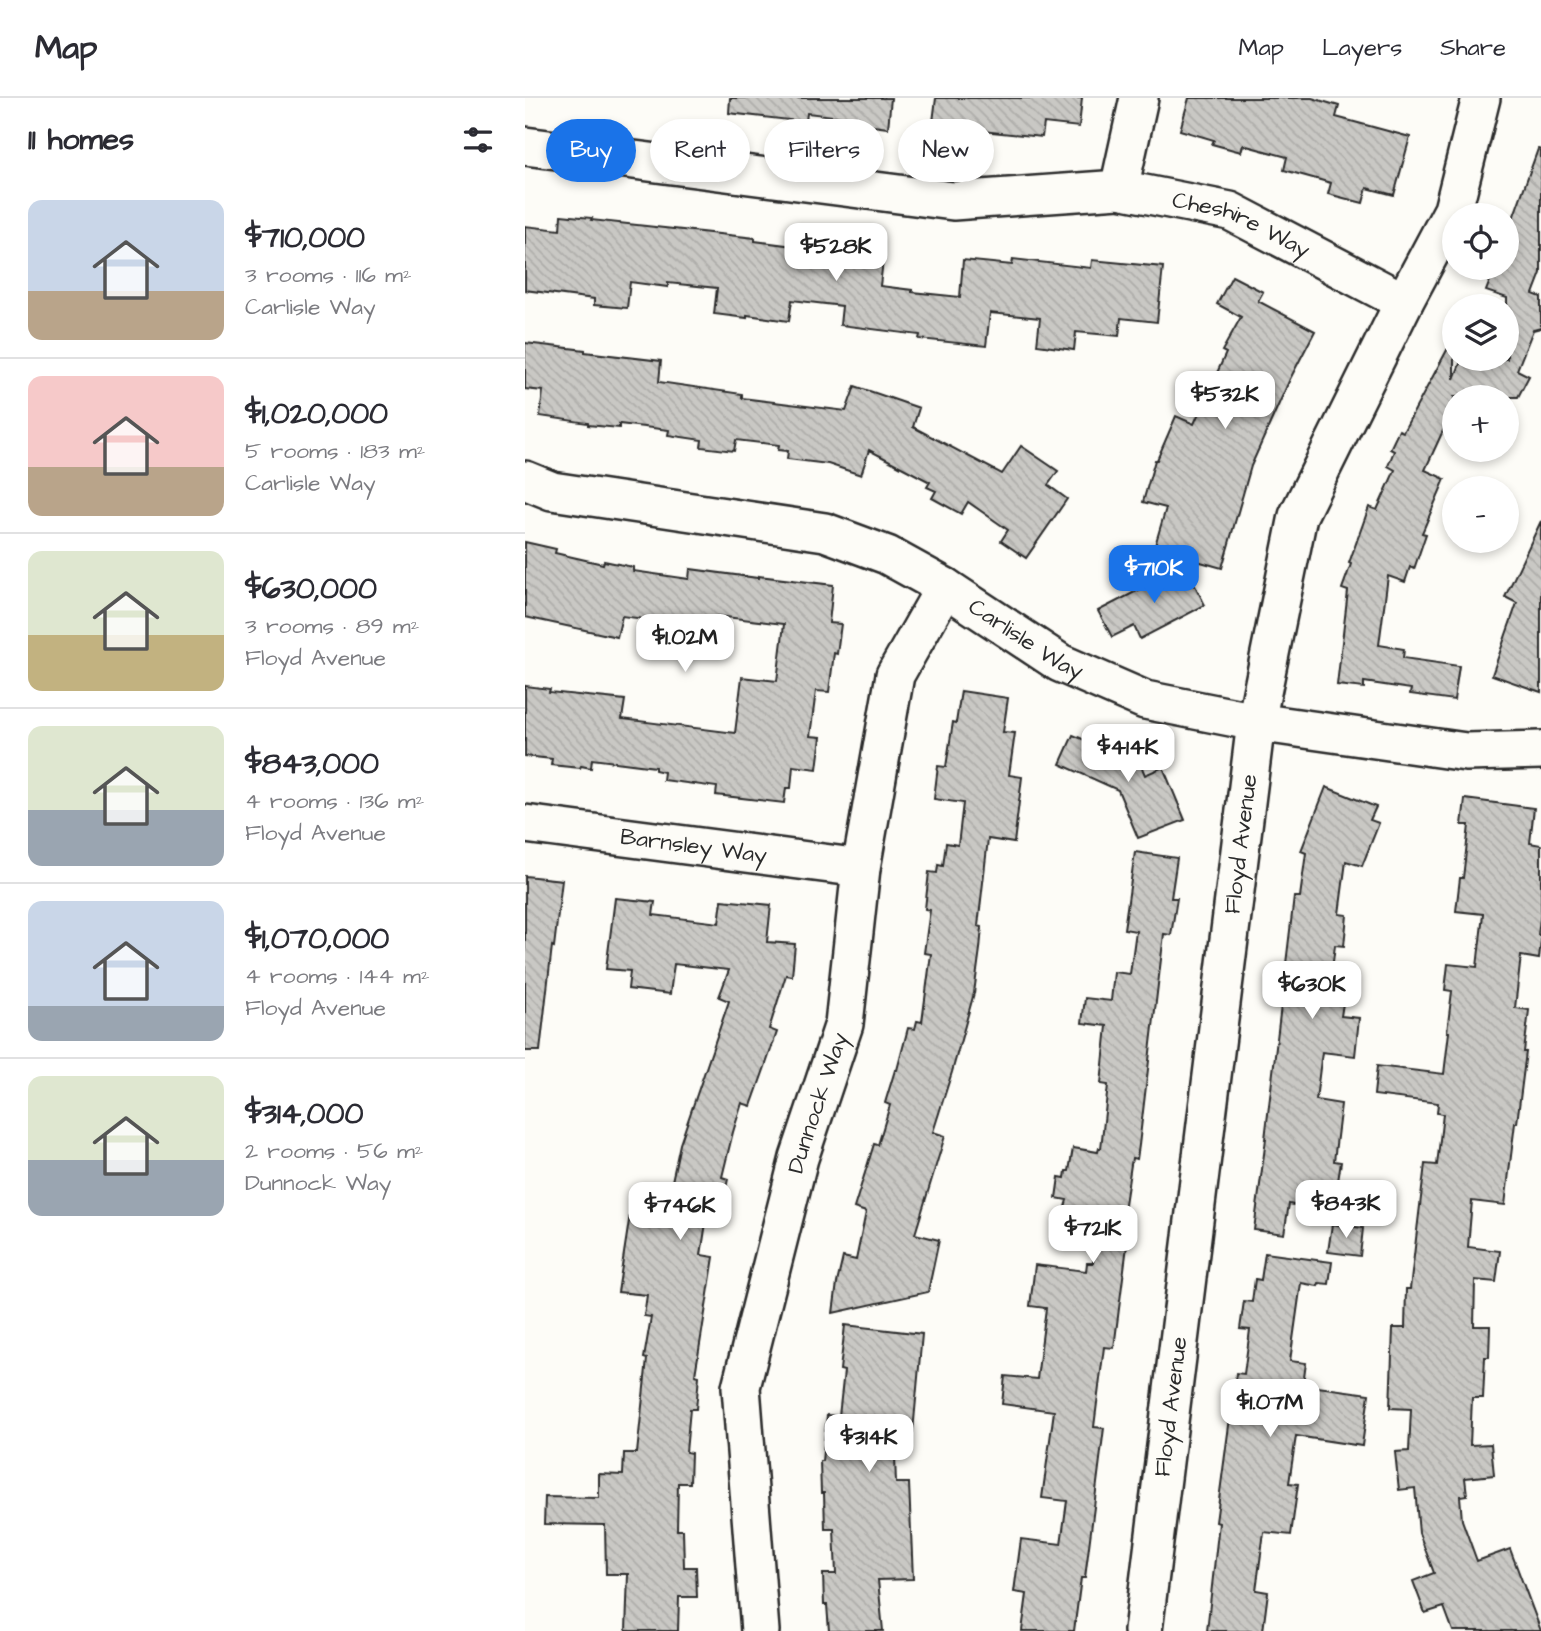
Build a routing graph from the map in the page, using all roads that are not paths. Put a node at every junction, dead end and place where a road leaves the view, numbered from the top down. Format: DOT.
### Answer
graph roads {
  1 [pos="1139,98"];
  2 [pos="1481,98"];
  3 [pos="525,146"];
  4 [pos="1119,189"];
  5 [pos="1404,302"];
  6 [pos="525,480"];
  7 [pos="945,587"];
  8 [pos="1256,722"];
  9 [pos="1541,750"];
  10 [pos="525,824"];
  11 [pos="861,868"];
  12 [pos="760,1631"];
  13 [pos="1143,1631"];
  1 -- 4 [label="street"];
  2 -- 5 [label="street, Floyd Avenue"];
  3 -- 4 [label="street, Cheshire Way"];
  4 -- 5 [label="street, Cheshire Way"];
  5 -- 8 [label="street, Floyd Avenue"];
  6 -- 7 [label="street, Carlisle Way"];
  7 -- 8 [label="street, Carlisle Way"];
  7 -- 11 [label="street, Dunnock Way"];
  8 -- 9 [label="street, Carlisle Way"];
  8 -- 13 [label="street, Floyd Avenue"];
  10 -- 11 [label="street, Barnsley Way"];
  11 -- 12 [label="street, Dunnock Way"];
}
